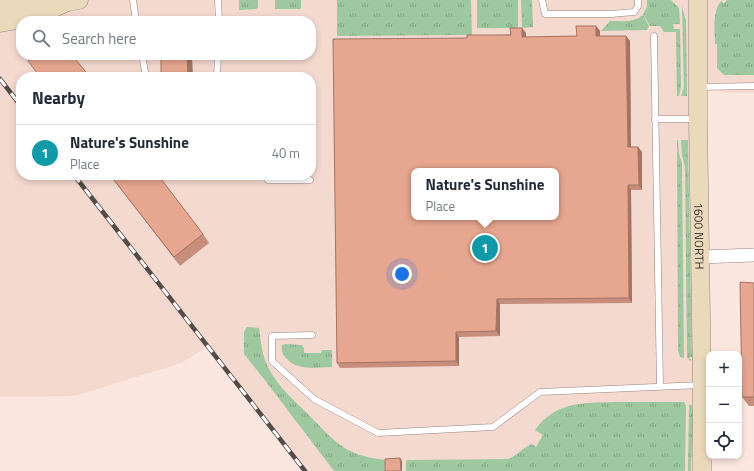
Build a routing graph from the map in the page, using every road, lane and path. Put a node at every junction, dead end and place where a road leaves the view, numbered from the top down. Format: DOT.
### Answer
graph roads {
  1 [pos="133,0"];
  2 [pos="218,0"];
  3 [pos="542,0"];
  4 [pos="638,0"];
  5 [pos="698,0"];
  6 [pos="73,1"];
  7 [pos="0,6"];
  8 [pos="36,16"];
  9 [pos="135,16"];
  10 [pos="218,16"];
  11 [pos="16,20"];
  12 [pos="0,23"];
  13 [pos="654,36"];
  14 [pos="143,60"];
  15 [pos="218,60"];
  16 [pos="145,72"];
  17 [pos="217,72"];
  18 [pos="754,86"];
  19 [pos="698,87"];
  20 [pos="655,119"];
  21 [pos="698,119"];
  22 [pos="268,180"];
  23 [pos="310,180"];
  24 [pos="700,256"];
  25 [pos="754,256"];
  26 [pos="312,335"];
  27 [pos="702,385"];
  28 [pos="660,386"];
  29 [pos="702,471"];
  1 -- 9 [label="lane"];
  2 -- 10 [label="lane"];
  3 -- 4 [label="lane"];
  5 -- 19 [label="street, 1600 NORTH"];
  6 -- 7 [label="street"];
  6 -- 8 [label="street"];
  11 -- 12 [label="street"];
  13 -- 20 [label="lane"];
  14 -- 16 [label="lane"];
  15 -- 17 [label="lane"];
  18 -- 19 [label="lane"];
  19 -- 21 [label="street, 1600 NORTH"];
  20 -- 21 [label="lane"];
  20 -- 28 [label="lane"];
  21 -- 24 [label="street, 1600 NORTH"];
  22 -- 23 [label="lane"];
  24 -- 25 [label="street"];
  24 -- 27 [label="street, 1600 NORTH"];
  26 -- 28 [label="lane"];
  27 -- 28 [label="lane"];
  27 -- 29 [label="street, 1600 NORTH"];
}
